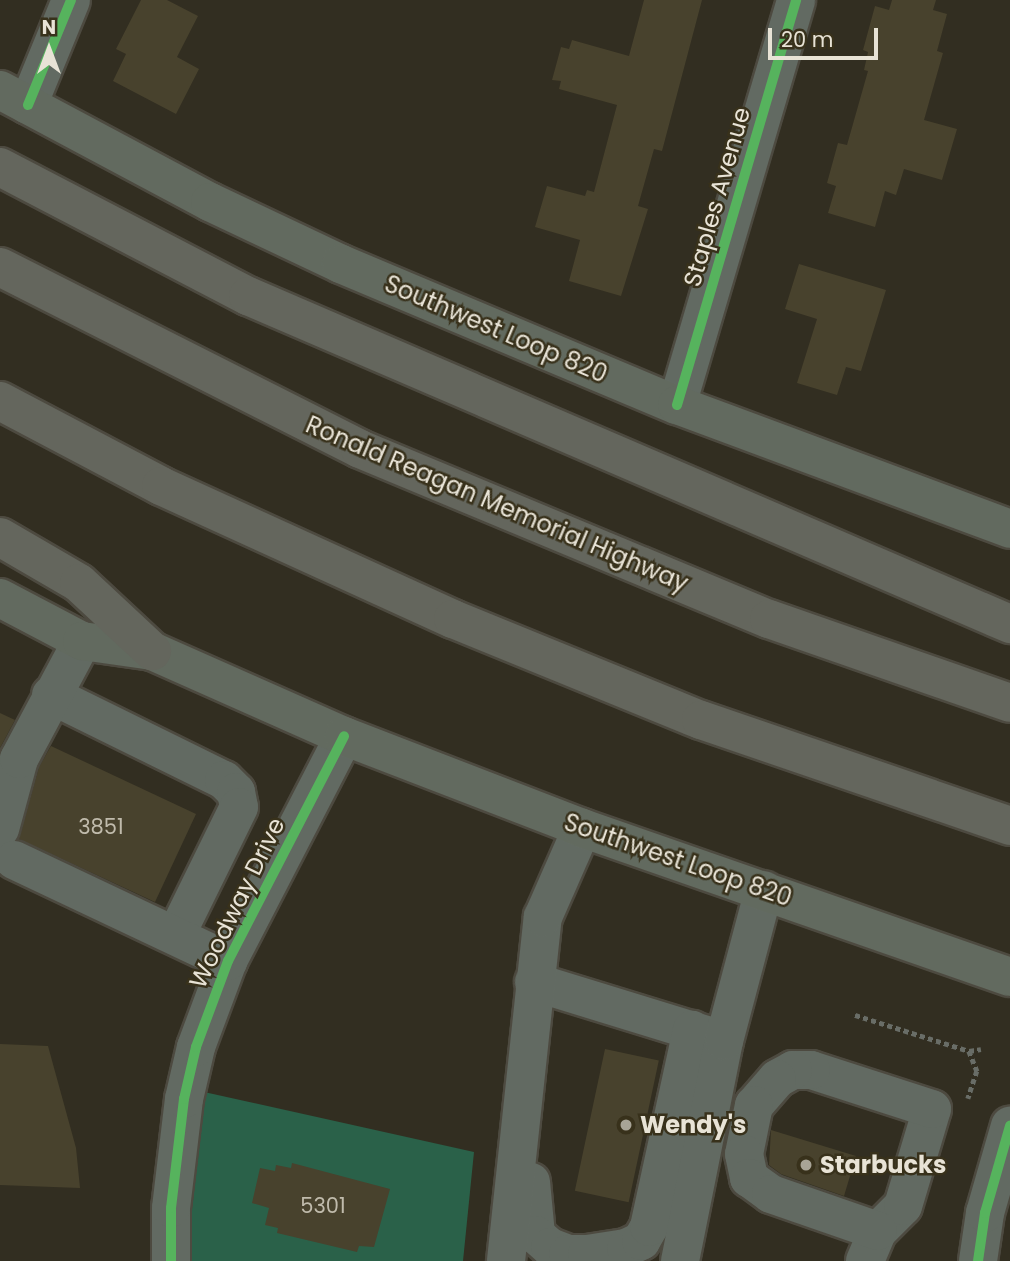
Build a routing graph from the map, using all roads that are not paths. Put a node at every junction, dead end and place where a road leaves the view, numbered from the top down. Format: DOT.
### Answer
graph roads {
  1 [pos="71,0"];
  2 [pos="796,0"];
  3 [pos="14,97"];
  4 [pos="0,167"];
  5 [pos="0,267"];
  6 [pos="0,401"];
  7 [pos="677,405"];
  8 [pos="1010,529"];
  9 [pos="0,537"];
  10 [pos="0,598"];
  11 [pos="1010,624"];
  12 [pos="82,640"];
  13 [pos="152,651"];
  14 [pos="51,695"];
  15 [pos="1010,703"];
  16 [pos="344,736"];
  17 [pos="1010,826"];
  18 [pos="582,828"];
  19 [pos="7,845"];
  20 [pos="764,890"];
  21 [pos="176,935"];
  22 [pos="228,961"];
  23 [pos="1010,977"];
  24 [pos="534,982"];
  25 [pos="708,1035"];
  26 [pos="1010,1126"];
  27 [pos="520,1130"];
  28 [pos="872,1246"];
  29 [pos="171,1261"];
  30 [pos="506,1261"];
  31 [pos="680,1261"];
  32 [pos="978,1261"];
  1 -- 3 [label="street"];
  2 -- 7 [label="street, Staples Avenue"];
  3 -- 7 [label="main road, Southwest Loop 820"];
  4 -- 11 [label="highway"];
  5 -- 15 [label="highway, Ronald Reagan Memorial Highway"];
  6 -- 17 [label="highway"];
  7 -- 8 [label="main road, Southwest Loop 820"];
  9 -- 13 [label="highway"];
  10 -- 12 [label="main road, Southwest Loop 820"];
  12 -- 13 [label="main road, Southwest Loop 820"];
  12 -- 14 [label="street"];
  13 -- 16 [label="main road, Southwest Loop 820"];
  14 -- 19 [label="street"];
  14 -- 21 [label="street"];
  16 -- 18 [label="main road, Southwest Loop 820"];
  16 -- 22 [label="street, Woodway Drive"];
  18 -- 20 [label="main road, Southwest Loop 820"];
  18 -- 24 [label="street"];
  19 -- 21 [label="street"];
  20 -- 23 [label="main road, Southwest Loop 820"];
  20 -- 25 [label="street"];
  21 -- 22 [label="street"];
  22 -- 29 [label="street, Woodway Drive"];
  24 -- 25 [label="street"];
  24 -- 27 [label="street"];
  25 -- 27 [label="street"];
  25 -- 31 [label="street"];
  26 -- 32 [label="street"];
  27 -- 30 [label="street"];
  28 -- 28 [label="street"];
}
